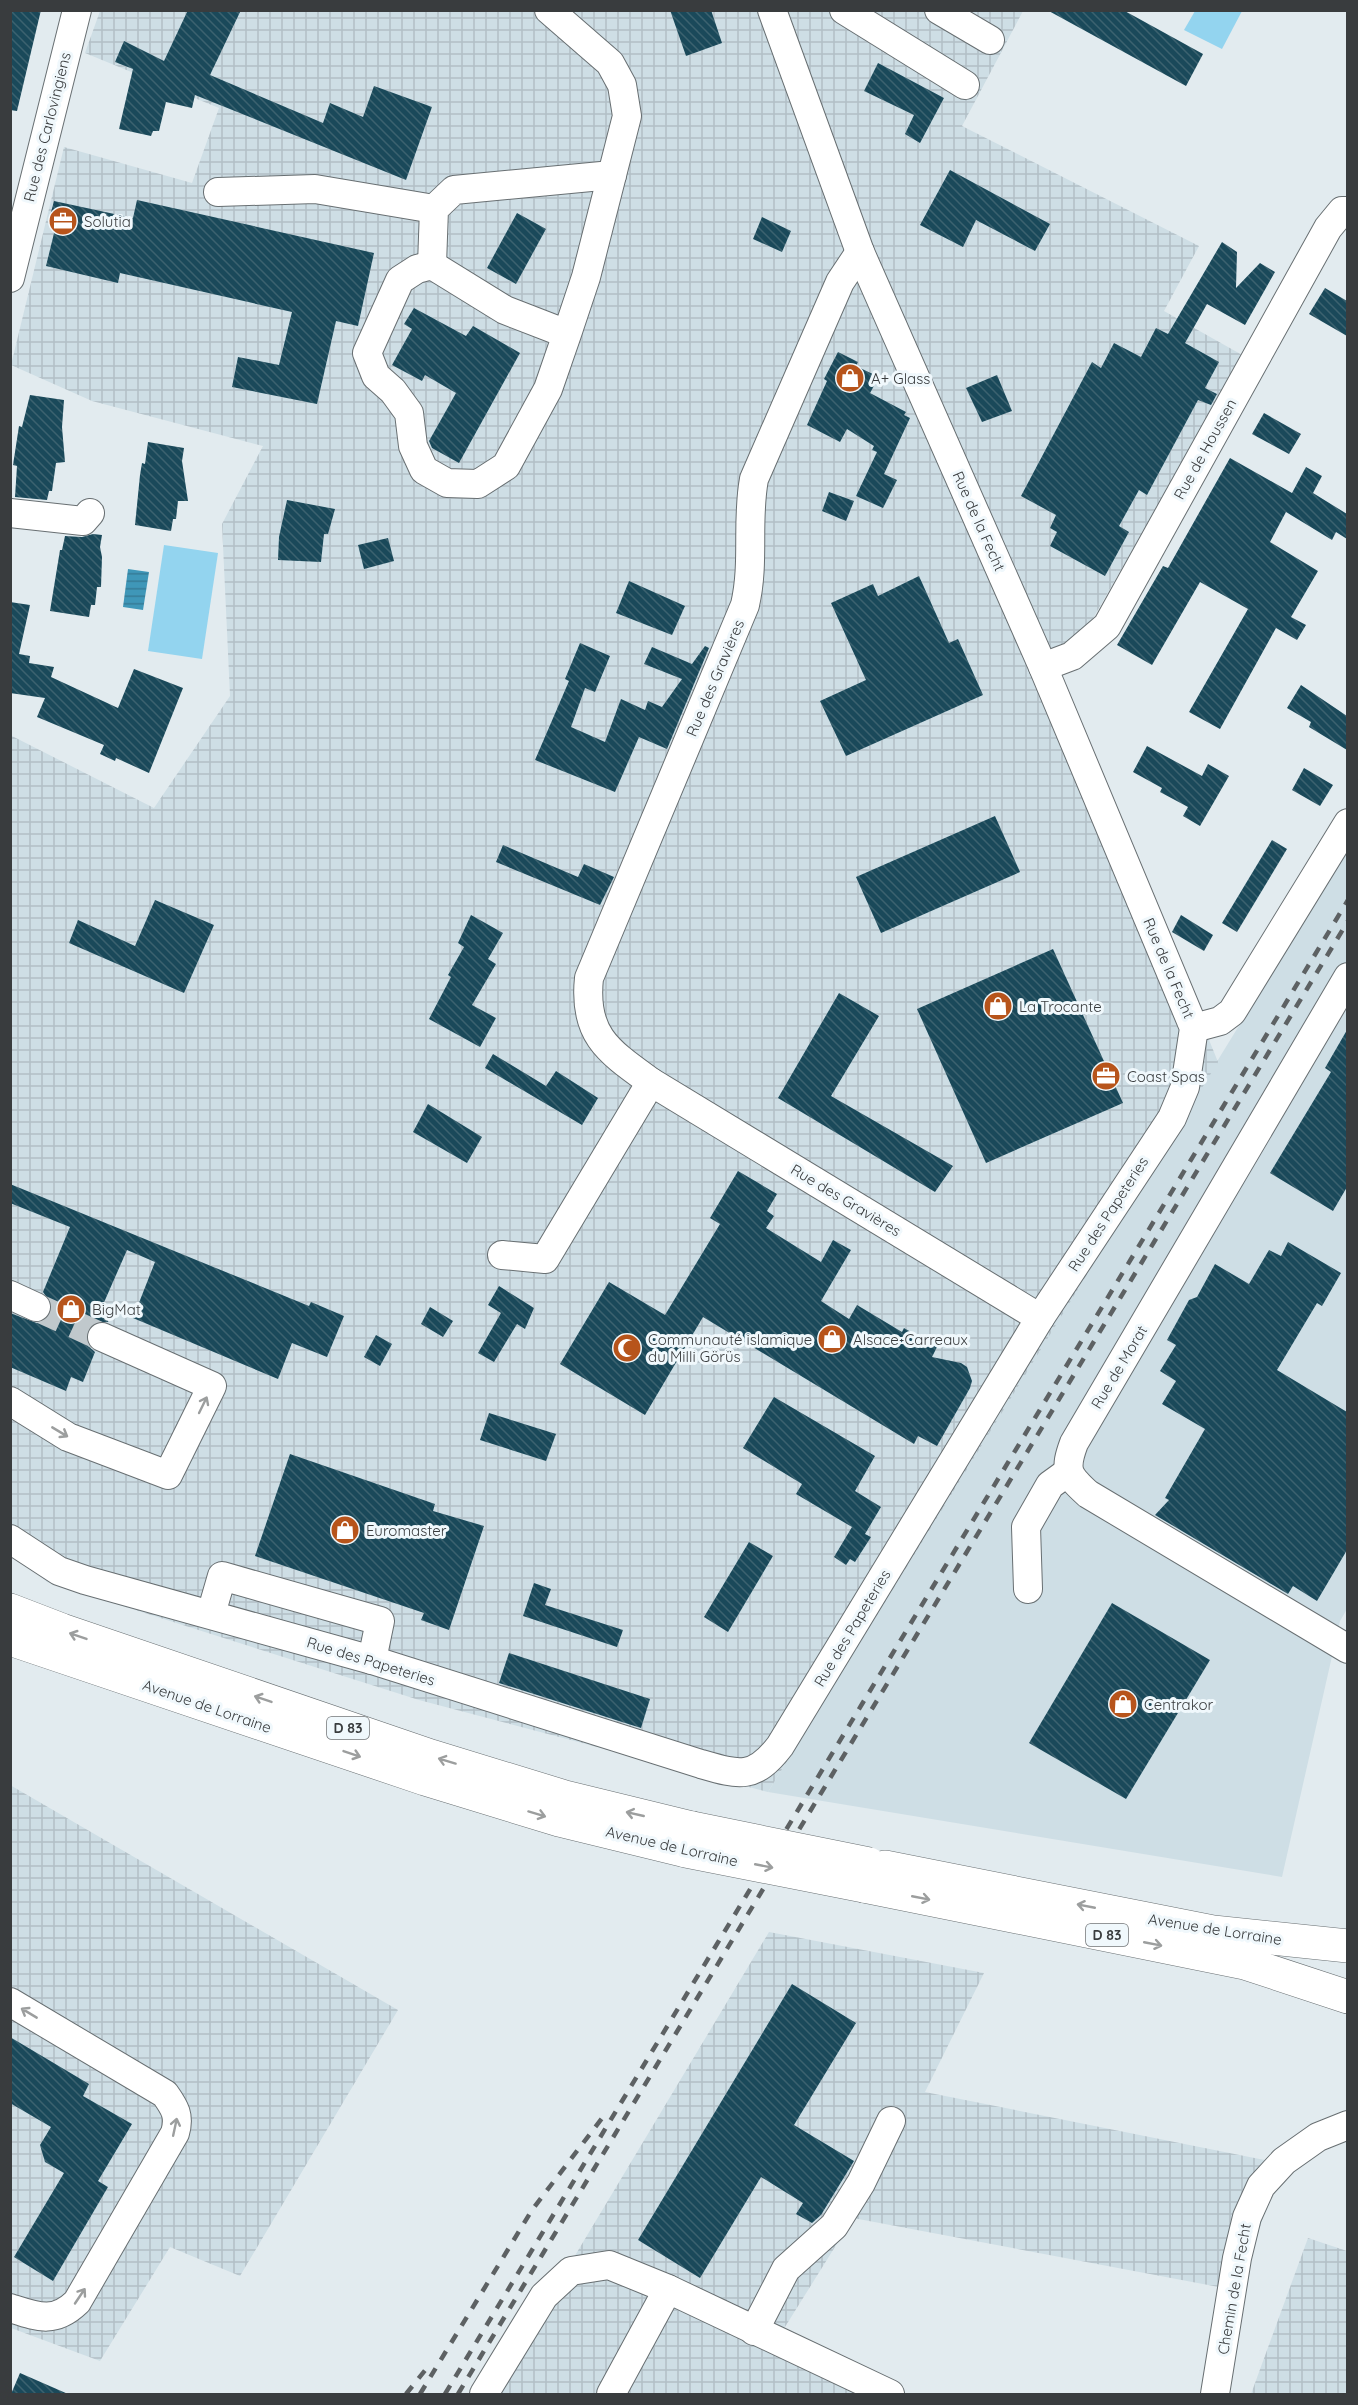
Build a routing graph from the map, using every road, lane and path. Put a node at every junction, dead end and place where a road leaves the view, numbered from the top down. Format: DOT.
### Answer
graph roads {
  1 [pos="77,10"];
  2 [pos="549,10"];
  3 [pos="772,10"];
  4 [pos="844,10"];
  5 [pos="939,10"];
  6 [pos="990,40"];
  7 [pos="965,85"];
  8 [pos="612,175"];
  9 [pos="218,192"];
  10 [pos="434,209"];
  11 [pos="1347,211"];
  12 [pos="860,252"];
  13 [pos="432,265"];
  14 [pos="10,278"];
  15 [pos="567,334"];
  16 [pos="10,513"];
  17 [pos="90,513"];
  18 [pos="1043,668"];
  19 [pos="1347,823"];
  20 [pos="1347,977"];
  21 [pos="1194,1028"];
  22 [pos="651,1082"];
  23 [pos="502,1255"];
  24 [pos="10,1295"];
  25 [pos="36,1307"];
  26 [pos="1040,1318"];
  27 [pos="102,1337"];
  28 [pos="10,1401"];
  29 [pos="1068,1472"];
  30 [pos="10,1539"];
  31 [pos="1028,1589"];
  32 [pos="10,1610"];
  33 [pos="210,1614"];
  34 [pos="10,1639"];
  35 [pos="1347,1649"];
  36 [pos="372,1660"];
  37 [pos="689,1839"];
  38 [pos="866,1875"];
  39 [pos="1347,1946"];
  40 [pos="1347,1997"];
  41 [pos="10,2002"];
  42 [pos="891,2121"];
  43 [pos="1347,2125"];
  44 [pos="668,2289"];
  45 [pos="10,2308"];
  46 [pos="754,2331"];
  47 [pos="484,2394"];
  48 [pos="611,2394"];
  49 [pos="890,2394"];
  50 [pos="1215,2394"];
  1 -- 14 [label="street, Rue des Carlovingiens"];
  2 -- 8 [label="street"];
  3 -- 12 [label="street, Rue de la Fecht"];
  4 -- 7 [label="street"];
  5 -- 6 [label="street"];
  8 -- 10 [label="street"];
  8 -- 15 [label="street"];
  9 -- 10 [label="street"];
  10 -- 13 [label="street"];
  11 -- 18 [label="street, Rue de Houssen"];
  12 -- 18 [label="street, Rue de la Fecht"];
  12 -- 22 [label="street, Rue des Gravières"];
  13 -- 15 [label="street"];
  13 -- 15 [label="street"];
  16 -- 17 [label="street"];
  18 -- 21 [label="street, Rue de la Fecht"];
  19 -- 21 [label="street"];
  20 -- 29 [label="street, Rue de Morat"];
  21 -- 26 [label="street, Rue des Papeteries"];
  22 -- 23 [label="street"];
  22 -- 26 [label="street, Rue des Gravières"];
  24 -- 25 [label="street"];
  26 -- 36 [label="street, Rue des Papeteries"];
  28 -- 27 [label="street, one-way"];
  29 -- 31 [label="street"];
  29 -- 35 [label="street"];
  30 -- 33 [label="street, Rue des Papeteries"];
  37 -- 32 [label="main road, Avenue de Lorraine / D 83, one-way"];
  33 -- 36 [label="street, Rue des Papeteries"];
  33 -- 36 [label="street"];
  34 -- 37 [label="main road, Avenue de Lorraine / D 83, one-way"];
  37 -- 38 [label="main road, Avenue de Lorraine / D 83, bridge"];
  39 -- 38 [label="main road, Avenue de Lorraine / D 83, one-way"];
  38 -- 40 [label="main road, Avenue de Lorraine / D 83, one-way"];
  45 -- 41 [label="street, one-way"];
  42 -- 46 [label="street"];
  43 -- 50 [label="street, Chemin de la Fecht"];
  44 -- 46 [label="street"];
  44 -- 47 [label="street"];
  44 -- 48 [label="street"];
  46 -- 49 [label="street"];
}
